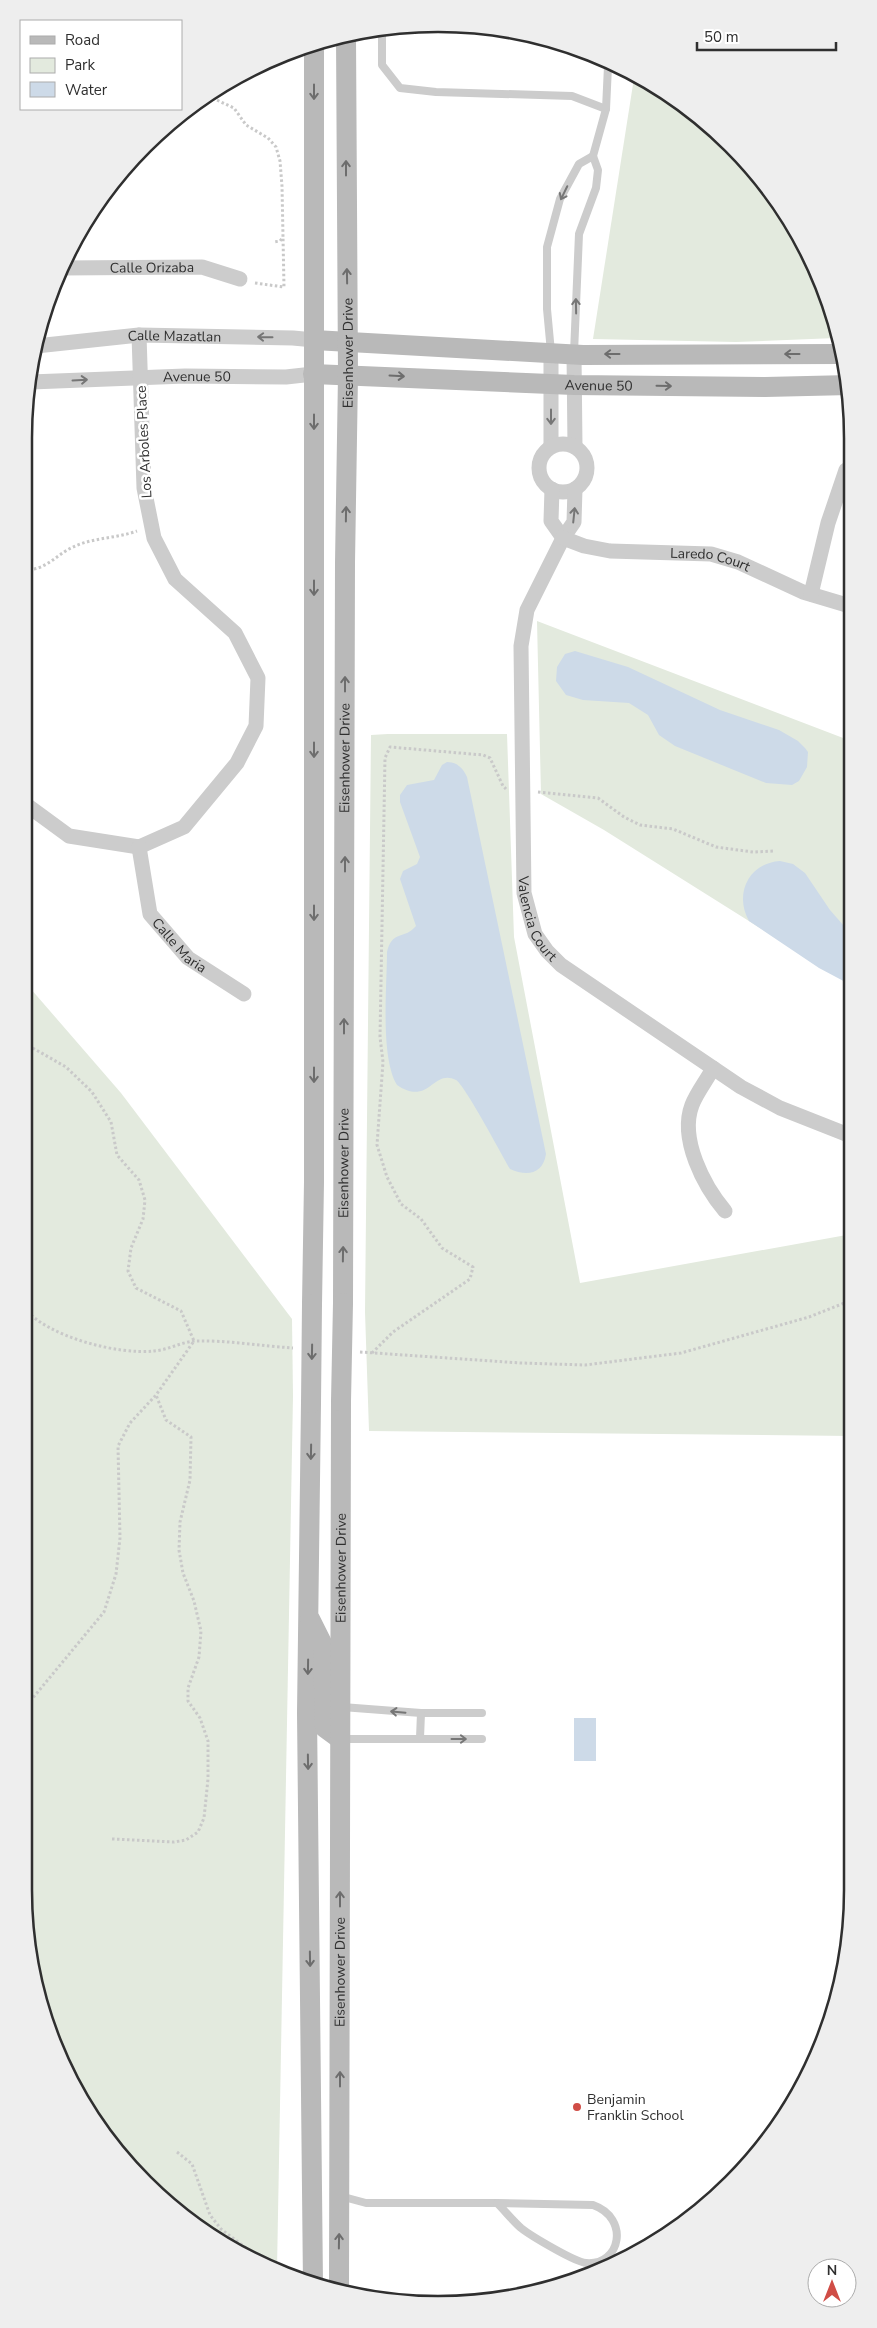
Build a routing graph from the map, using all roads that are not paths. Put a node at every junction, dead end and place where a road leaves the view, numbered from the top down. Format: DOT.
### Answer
graph roads {
  1 [pos="382,37"];
  2 [pos="346,43"];
  3 [pos="314,52"];
  4 [pos="608,69"];
  5 [pos="606,109"];
  6 [pos="593,156"];
  7 [pos="70,268"];
  8 [pos="240,279"];
  9 [pos="139,335"];
  10 [pos="314,340"];
  11 [pos="347,342"];
  12 [pos="43,345"];
  13 [pos="551,353"];
  14 [pos="574,354"];
  15 [pos="836,354"];
  16 [pos="313,374"];
  17 [pos="348,375"];
  18 [pos="141,377"];
  19 [pos="37,382"];
  20 [pos="551,384"];
  21 [pos="574,385"];
  22 [pos="841,385"];
  23 [pos="552,446"];
  24 [pos="575,447"];
  25 [pos="844,476"];
  26 [pos="552,490"];
  27 [pos="575,490"];
  28 [pos="563,538"];
  29 [pos="811,594"];
  30 [pos="844,604"];
  31 [pos="32,809"];
  32 [pos="139,847"];
  33 [pos="244,994"];
  34 [pos="713,1068"];
  35 [pos="844,1133"];
  36 [pos="725,1211"];
  37 [pos="309,1617"];
  38 [pos="340,1707"];
  39 [pos="482,1713"];
  40 [pos="421,1714"];
  41 [pos="420,1738"];
  42 [pos="340,1739"];
  43 [pos="482,1739"];
  44 [pos="312,2155"];
  45 [pos="340,2196"];
  46 [pos="497,2203"];
  47 [pos="313,2276"];
  48 [pos="339,2283"];
  1 -- 5 [label="lane"];
  11 -- 2 [label="main road, Eisenhower Drive, one-way"];
  3 -- 10 [label="main road, Eisenhower Drive, one-way"];
  4 -- 5 [label="lane"];
  5 -- 6 [label="lane"];
  6 -- 13 [label="lane, one-way"];
  14 -- 6 [label="lane, one-way"];
  7 -- 8 [label="street, Calle Orizaba"];
  10 -- 9 [label="street, Calle Mazatlan, one-way"];
  9 -- 12 [label="street, Calle Mazatlan"];
  9 -- 18 [label="street, Los Arboles Place"];
  10 -- 11 [label="main road"];
  10 -- 16 [label="main road, Eisenhower Drive"];
  11 -- 13 [label="main road"];
  11 -- 17 [label="main road, Eisenhower Drive"];
  13 -- 14 [label="main road"];
  13 -- 20 [label="street"];
  15 -- 14 [label="main road, one-way"];
  14 -- 21 [label="street"];
  16 -- 17 [label="main road, Avenue 50"];
  16 -- 18 [label="street, Avenue 50"];
  16 -- 37 [label="main road, Eisenhower Drive, one-way, bridge"];
  17 -- 20 [label="main road, Avenue 50, one-way"];
  38 -- 17 [label="main road, Eisenhower Drive, one-way, bridge"];
  19 -- 18 [label="street, one-way"];
  18 -- 32 [label="street, Los Arboles Place"];
  20 -- 21 [label="main road, Avenue 50"];
  20 -- 23 [label="street, one-way"];
  21 -- 22 [label="main road, Avenue 50, one-way"];
  21 -- 24 [label="street"];
  23 -- 24 [label="street"];
  23 -- 26 [label="street"];
  24 -- 27 [label="street, Valencia Court"];
  25 -- 29 [label="street"];
  26 -- 27 [label="street"];
  26 -- 28 [label="street"];
  28 -- 27 [label="street, Valencia Court, one-way"];
  28 -- 29 [label="street, Laredo Court"];
  28 -- 34 [label="street, Valencia Court"];
  29 -- 30 [label="street, Laredo Court"];
  31 -- 32 [label="street"];
  32 -- 33 [label="street, Calle Maria"];
  34 -- 35 [label="street, Valencia Court"];
  34 -- 36 [label="street"];
  37 -- 42 [label="main road"];
  37 -- 44 [label="main road, Eisenhower Drive, one-way"];
  40 -- 38 [label="lane, one-way"];
  38 -- 42 [label="main road, Eisenhower Drive"];
  39 -- 40 [label="lane"];
  40 -- 41 [label="lane"];
  41 -- 42 [label="lane"];
  41 -- 43 [label="lane, one-way"];
  45 -- 42 [label="main road, Eisenhower Drive, one-way"];
  44 -- 45 [label="main road"];
  44 -- 47 [label="main road, Eisenhower Drive"];
  45 -- 46 [label="lane"];
  48 -- 45 [label="main road, Eisenhower Drive, one-way"];
  46 -- 46 [label="lane"];
}
